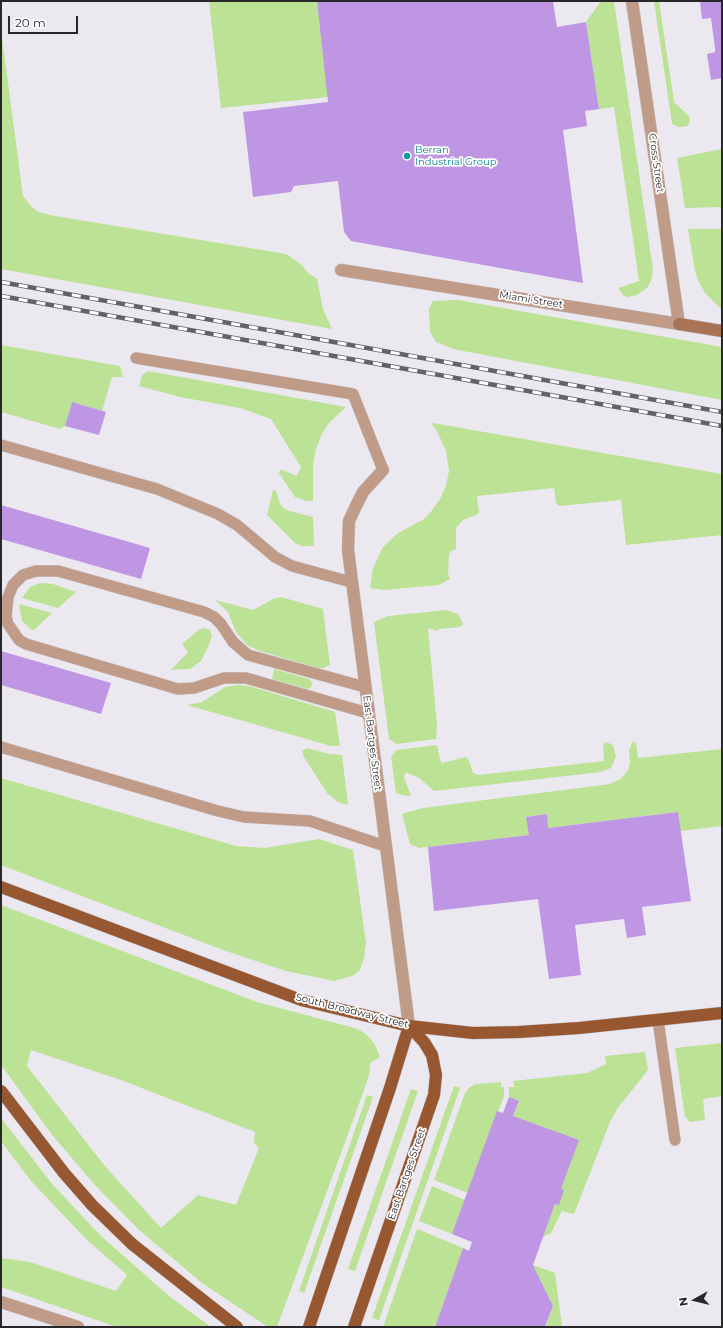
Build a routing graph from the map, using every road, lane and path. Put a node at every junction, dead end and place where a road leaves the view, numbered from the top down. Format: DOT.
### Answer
graph roads {
  1 [pos="632,1"];
  2 [pos="341,270"];
  3 [pos="679,324"];
  4 [pos="722,331"];
  5 [pos="136,358"];
  6 [pos="1,445"];
  7 [pos="383,470"];
  8 [pos="351,582"];
  9 [pos="364,687"];
  10 [pos="368,713"];
  11 [pos="1,746"];
  12 [pos="385,846"];
  13 [pos="1,887"];
  14 [pos="722,1013"];
  15 [pos="658,1020"];
  16 [pos="409,1026"];
  17 [pos="1,1091"];
  18 [pos="675,1140"];
  19 [pos="1,1302"];
  20 [pos="78,1327"];
  21 [pos="237,1327"];
  22 [pos="309,1327"];
  23 [pos="355,1327"];
  1 -- 3 [label="street, Cross Street"];
  2 -- 3 [label="street, Miami Street"];
  3 -- 4 [label="street, Miami Street"];
  5 -- 7 [label="lane"];
  6 -- 8 [label="lane"];
  7 -- 8 [label="street, East Bartges Street"];
  8 -- 9 [label="street, East Bartges Street"];
  9 -- 10 [label="street, East Bartges Street"];
  9 -- 10 [label="lane"];
  10 -- 12 [label="street, East Bartges Street"];
  11 -- 12 [label="lane"];
  12 -- 16 [label="street, East Bartges Street"];
  13 -- 16 [label="main road, South Broadway Street"];
  14 -- 15 [label="main road, South Broadway Street"];
  15 -- 16 [label="main road, South Broadway Street"];
  15 -- 18 [label="lane"];
  16 -- 22 [label="main road, East Bartges Street"];
  16 -- 23 [label="main road, East Bartges Street"];
  17 -- 21 [label="main road"];
  19 -- 20 [label="street"];
}
